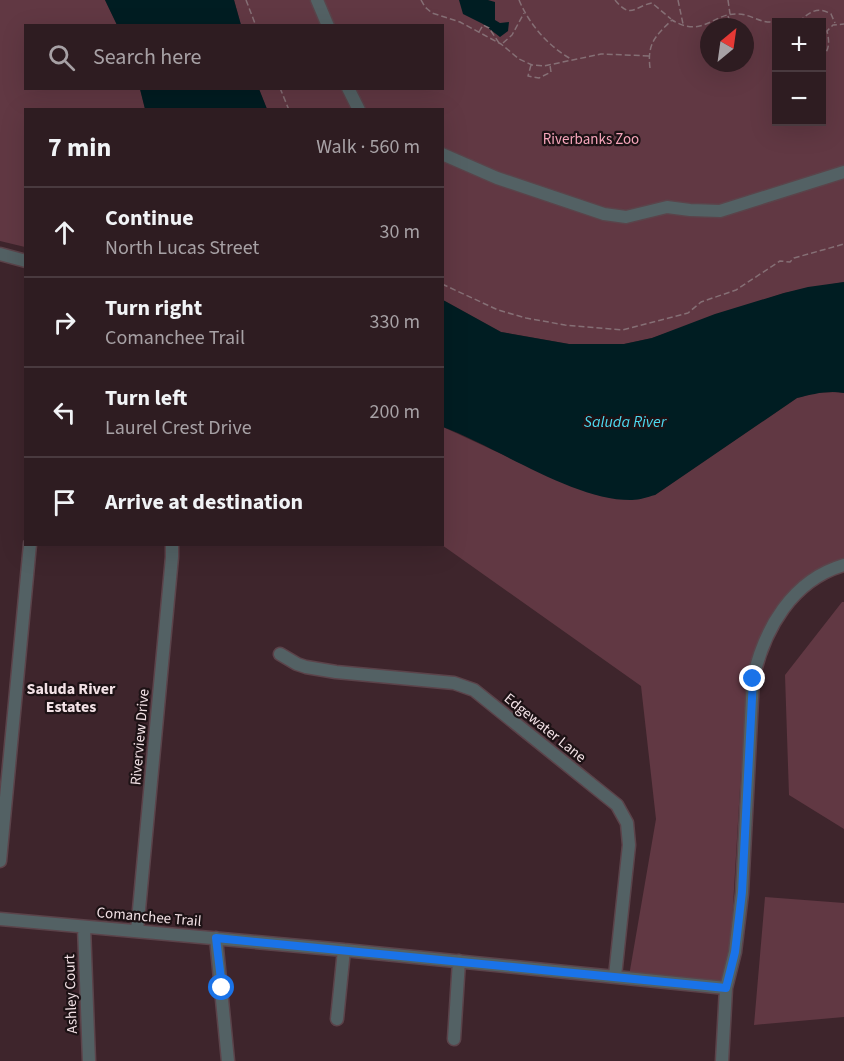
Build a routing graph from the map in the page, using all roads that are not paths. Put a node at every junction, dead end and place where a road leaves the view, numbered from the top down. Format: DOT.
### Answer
graph roads {
  1 [pos="317,0"];
  2 [pos="327,24"];
  3 [pos="349,90"];
  4 [pos="358,108"];
  5 [pos="444,155"];
  6 [pos="844,172"];
  7 [pos="0,254"];
  8 [pos="24,260"];
  9 [pos="30,546"];
  10 [pos="172,546"];
  11 [pos="844,566"];
  12 [pos="279,654"];
  13 [pos="0,861"];
  14 [pos="0,919"];
  15 [pos="84,927"];
  16 [pos="137,932"];
  17 [pos="216,938"];
  18 [pos="344,950"];
  19 [pos="459,961"];
  20 [pos="615,976"];
  21 [pos="726,988"];
  22 [pos="337,1019"];
  23 [pos="454,1039"];
  24 [pos="89,1061"];
  25 [pos="228,1061"];
  26 [pos="722,1061"];
  1 -- 2 [label="street"];
  3 -- 4 [label="street"];
  5 -- 6 [label="street"];
  7 -- 8 [label="street"];
  9 -- 13 [label="street"];
  10 -- 16 [label="street, Riverview Drive"];
  11 -- 21 [label="street"];
  12 -- 20 [label="street, Edgewater Lane"];
  14 -- 15 [label="street, Comanchee Trail"];
  15 -- 16 [label="street, Comanchee Trail"];
  15 -- 24 [label="street, Ashley Court"];
  16 -- 17 [label="street, Comanchee Trail"];
  17 -- 18 [label="street, Comanchee Trail"];
  17 -- 25 [label="street"];
  18 -- 19 [label="street, Comanchee Trail"];
  18 -- 22 [label="street"];
  19 -- 20 [label="street, Comanchee Trail"];
  19 -- 23 [label="street"];
  20 -- 21 [label="street, Comanchee Trail"];
  21 -- 26 [label="street"];
}
